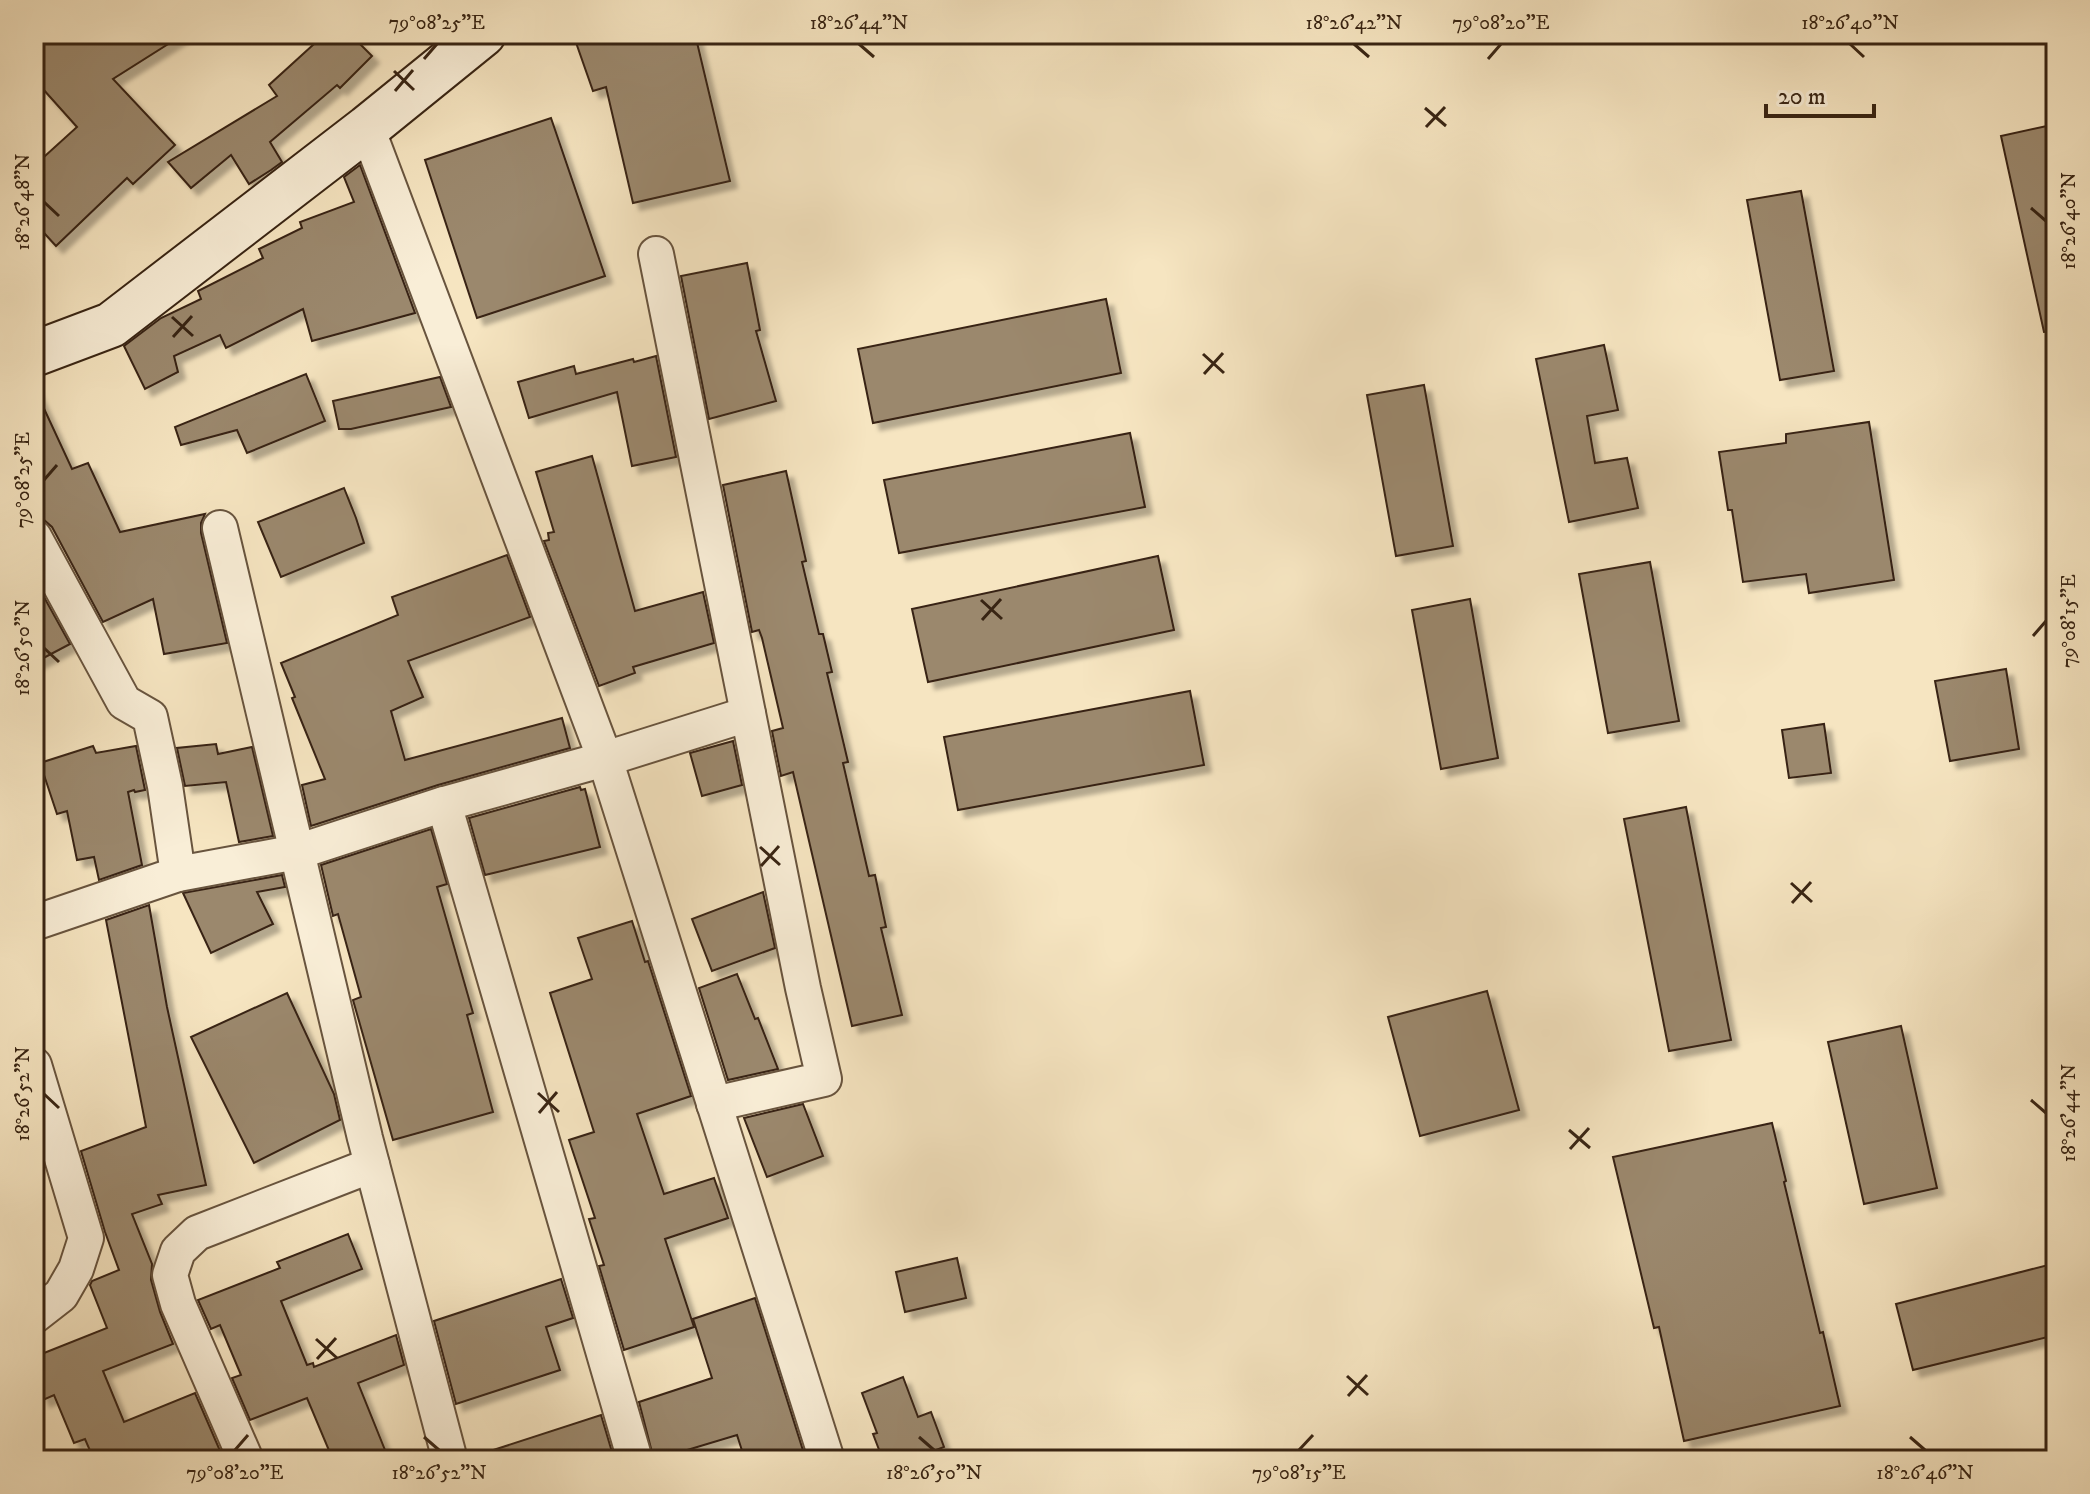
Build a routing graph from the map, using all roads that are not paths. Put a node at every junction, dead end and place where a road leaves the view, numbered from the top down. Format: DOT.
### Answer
graph roads {
  1 [pos="483,34"];
  2 [pos="367,128"];
  3 [pos="656,254"];
  4 [pos="34,354"];
  5 [pos="220,528"];
  6 [pos="34,537"];
  7 [pos="748,714"];
  8 [pos="605,759"];
  9 [pos="444,804"];
  10 [pos="297,852"];
  11 [pos="178,874"];
  12 [pos="34,923"];
  13 [pos="34,1065"];
  14 [pos="714,1104"];
  15 [pos="372,1165"];
  16 [pos="34,1316"];
  17 [pos="246,1460"];
  18 [pos="450,1460"];
  19 [pos="635,1460"];
  20 [pos="827,1460"];
  1 -- 2 [label="street"];
  2 -- 4 [label="street"];
  2 -- 8 [label="street"];
  3 -- 7 [label="street"];
  5 -- 10 [label="street"];
  6 -- 11 [label="street"];
  7 -- 8 [label="street"];
  7 -- 14 [label="street"];
  8 -- 9 [label="street"];
  8 -- 14 [label="street"];
  9 -- 10 [label="street"];
  9 -- 19 [label="street"];
  10 -- 11 [label="street"];
  10 -- 15 [label="street"];
  11 -- 12 [label="street"];
  13 -- 16 [label="street"];
  14 -- 20 [label="street"];
  15 -- 17 [label="street"];
  15 -- 18 [label="street"];
}
